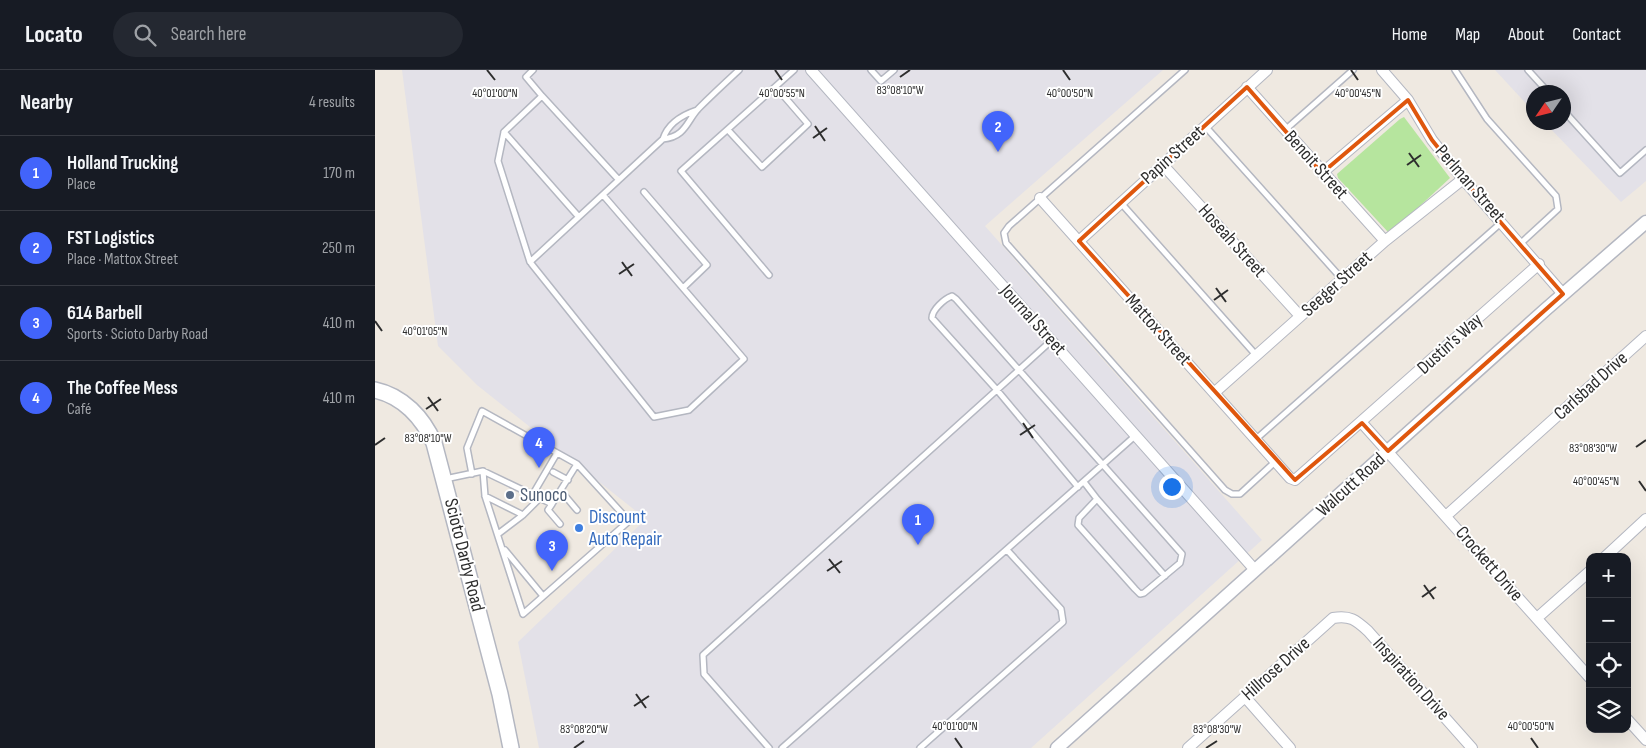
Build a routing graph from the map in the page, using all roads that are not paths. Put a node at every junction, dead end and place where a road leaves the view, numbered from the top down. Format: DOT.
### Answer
graph roads {
  1 [pos="533,70"];
  2 [pos="739,70"];
  3 [pos="794,70"];
  4 [pos="811,70"];
  5 [pos="871,70"];
  6 [pos="894,70"];
  7 [pos="1185,70"];
  8 [pos="1267,70"];
  9 [pos="1353,70"];
  10 [pos="1382,70"];
  11 [pos="1455,70"];
  12 [pos="1528,70"];
  13 [pos="1542,85"];
  14 [pos="776,86"];
  15 [pos="1247,87"];
  16 [pos="542,96"];
  17 [pos="1408,100"];
  18 [pos="697,110"];
  19 [pos="1571,119"];
  20 [pos="1205,126"];
  21 [pos="727,130"];
  22 [pos="1285,130"];
  23 [pos="504,132"];
  24 [pos="663,139"];
  25 [pos="1646,150"];
  26 [pos="1163,165"];
  27 [pos="1322,173"];
  28 [pos="618,179"];
  29 [pos="1463,179"];
  30 [pos="644,192"];
  31 [pos="603,195"];
  32 [pos="1040,198"];
  33 [pos="1121,203"];
  34 [pos="578,216"];
  35 [pos="1502,221"];
  36 [pos="1646,222"];
  37 [pos="1079,241"];
  38 [pos="1385,241"];
  39 [pos="1521,244"];
  40 [pos="530,262"];
  41 [pos="1539,264"];
  42 [pos="769,275"];
  43 [pos="1342,279"];
  44 [pos="683,288"];
  45 [pos="1563,294"];
  46 [pos="1300,316"];
  47 [pos="1646,336"];
  48 [pos="1051,341"];
  49 [pos="1257,355"];
  50 [pos="1020,370"];
  51 [pos="375,390"];
  52 [pos="997,390"];
  53 [pos="1214,393"];
  54 [pos="1362,423"];
  55 [pos="1135,436"];
  56 [pos="1255,440"];
  57 [pos="1388,452"];
  58 [pos="557,453"];
  59 [pos="1275,461"];
  60 [pos="577,464"];
  61 [pos="1103,464"];
  62 [pos="483,471"];
  63 [pos="553,472"];
  64 [pos="472,474"];
  65 [pos="444,479"];
  66 [pos="568,480"];
  67 [pos="510,482"];
  68 [pos="1084,482"];
  69 [pos="1078,487"];
  70 [pos="507,489"];
  71 [pos="523,489"];
  72 [pos="561,491"];
  73 [pos="533,494"];
  74 [pos="485,496"];
  75 [pos="520,496"];
  76 [pos="540,498"];
  77 [pos="1097,499"];
  78 [pos="553,504"];
  79 [pos="577,510"];
  80 [pos="523,515"];
  81 [pos="1447,515"];
  82 [pos="1646,520"];
  83 [pos="560,524"];
  84 [pos="498,534"];
  85 [pos="503,548"];
  86 [pos="1007,550"];
  87 [pos="1609,553"];
  88 [pos="1255,570"];
  89 [pos="1586,575"];
  90 [pos="1165,576"];
  91 [pos="543,596"];
  92 [pos="1345,616"];
  93 [pos="1537,618"];
  94 [pos="1586,673"];
  95 [pos="1245,697"];
  96 [pos="1631,723"];
  97 [pos="1646,740"];
  98 [pos="511,748"];
  99 [pos="769,748"];
  100 [pos="782,748"];
  101 [pos="920,748"];
  102 [pos="1057,748"];
  103 [pos="1188,748"];
  104 [pos="1290,748"];
  105 [pos="1472,748"];
  1 -- 16 [label="lane"];
  2 -- 18 [label="lane"];
  3 -- 14 [label="lane"];
  4 -- 48 [label="street, Journal Street"];
  5 -- 6 [label="lane"];
  7 -- 32 [label="lane"];
  8 -- 15 [label="street, Papin Street"];
  9 -- 22 [label="lane"];
  10 -- 17 [label="street, Perlman Street"];
  11 -- 39 [label="lane"];
  12 -- 13 [label="lane"];
  14 -- 21 [label="lane"];
  14 -- 21 [label="lane"];
  15 -- 20 [label="street, Papin Street"];
  15 -- 22 [label="street, Benoit Street"];
  16 -- 23 [label="lane"];
  16 -- 28 [label="lane"];
  17 -- 27 [label="street"];
  17 -- 29 [label="street, Perlman Street"];
  18 -- 24 [label="lane"];
  18 -- 24 [label="lane"];
  19 -- 25 [label="lane"];
  20 -- 26 [label="street, Papin Street"];
  20 -- 43 [label="lane"];
  21 -- 42 [label="lane"];
  22 -- 27 [label="street, Benoit Street"];
  23 -- 34 [label="lane"];
  23 -- 40 [label="lane"];
  24 -- 28 [label="lane"];
  26 -- 33 [label="street, Papin Street"];
  26 -- 46 [label="street, Hoseah Street"];
  27 -- 38 [label="street, Benoit Street"];
  28 -- 31 [label="lane"];
  29 -- 35 [label="street, Perlman Street"];
  29 -- 38 [label="street, Seeger Street"];
  30 -- 44 [label="lane"];
  31 -- 34 [label="lane"];
  31 -- 44 [label="lane"];
  32 -- 37 [label="street, Mattox Street"];
  32 -- 59 [label="lane"];
  33 -- 37 [label="street, Papin Street"];
  33 -- 49 [label="lane"];
  34 -- 40 [label="lane"];
  35 -- 39 [label="street, Perlman Street"];
  35 -- 56 [label="lane"];
  36 -- 45 [label="street, Walcutt Road"];
  37 -- 53 [label="street, Mattox Street"];
  38 -- 43 [label="street, Seeger Street"];
  39 -- 41 [label="street, Perlman Street"];
  40 -- 44 [label="lane"];
  41 -- 45 [label="street, Perlman Street"];
  41 -- 54 [label="street, Dustin's Way"];
  43 -- 46 [label="street, Seeger Street"];
  45 -- 57 [label="street, Walcutt Road"];
  46 -- 49 [label="street, Seeger Street"];
  47 -- 81 [label="street, Carlsbad Drive"];
  48 -- 50 [label="lane"];
  48 -- 55 [label="street, Journal Street"];
  49 -- 53 [label="street, Seeger Street"];
  50 -- 52 [label="lane"];
  50 -- 52 [label="lane"];
  50 -- 61 [label="lane"];
  51 -- 65 [label="main road, Scioto Darby Road"];
  52 -- 69 [label="lane"];
  52 -- 99 [label="lane"];
  53 -- 56 [label="street, Mattox Street"];
  54 -- 57 [label="street"];
  54 -- 59 [label="street, Dustin's Way"];
  55 -- 61 [label="lane"];
  55 -- 88 [label="street, Journal Street"];
  56 -- 59 [label="street, Mattox Street"];
  57 -- 81 [label="street, Crockett Drive"];
  57 -- 88 [label="street, Walcutt Road"];
  58 -- 60 [label="lane"];
  58 -- 64 [label="lane"];
  58 -- 73 [label="lane"];
  60 -- 66 [label="lane"];
  60 -- 91 [label="lane"];
  61 -- 68 [label="lane"];
  61 -- 90 [label="lane"];
  62 -- 64 [label="lane"];
  62 -- 67 [label="lane"];
  62 -- 74 [label="lane"];
  63 -- 66 [label="lane"];
  64 -- 65 [label="lane"];
  65 -- 98 [label="main road, Scioto Darby Road"];
  66 -- 72 [label="lane"];
  67 -- 70 [label="lane"];
  67 -- 71 [label="lane"];
  68 -- 69 [label="lane"];
  68 -- 77 [label="lane"];
  69 -- 86 [label="lane"];
  71 -- 73 [label="lane"];
  71 -- 75 [label="lane"];
  72 -- 78 [label="lane"];
  72 -- 79 [label="lane"];
  73 -- 76 [label="lane"];
  74 -- 80 [label="lane"];
  74 -- 84 [label="lane"];
  76 -- 78 [label="lane"];
  76 -- 80 [label="lane"];
  77 -- 90 [label="lane"];
  77 -- 90 [label="lane"];
  78 -- 83 [label="lane"];
  80 -- 84 [label="lane"];
  81 -- 93 [label="street, Crockett Drive"];
  82 -- 87 [label="street"];
  84 -- 85 [label="lane"];
  85 -- 91 [label="lane"];
  85 -- 91 [label="lane"];
  86 -- 100 [label="lane"];
  86 -- 101 [label="lane"];
  88 -- 102 [label="street, Walcutt Road"];
  89 -- 93 [label="street"];
  92 -- 95 [label="street, Hillrose Drive"];
  92 -- 105 [label="street, Inspiration Drive"];
  93 -- 94 [label="street, Crockett Drive"];
  95 -- 103 [label="street, Hillrose Drive"];
  95 -- 104 [label="street"];
  96 -- 97 [label="street"];
}
